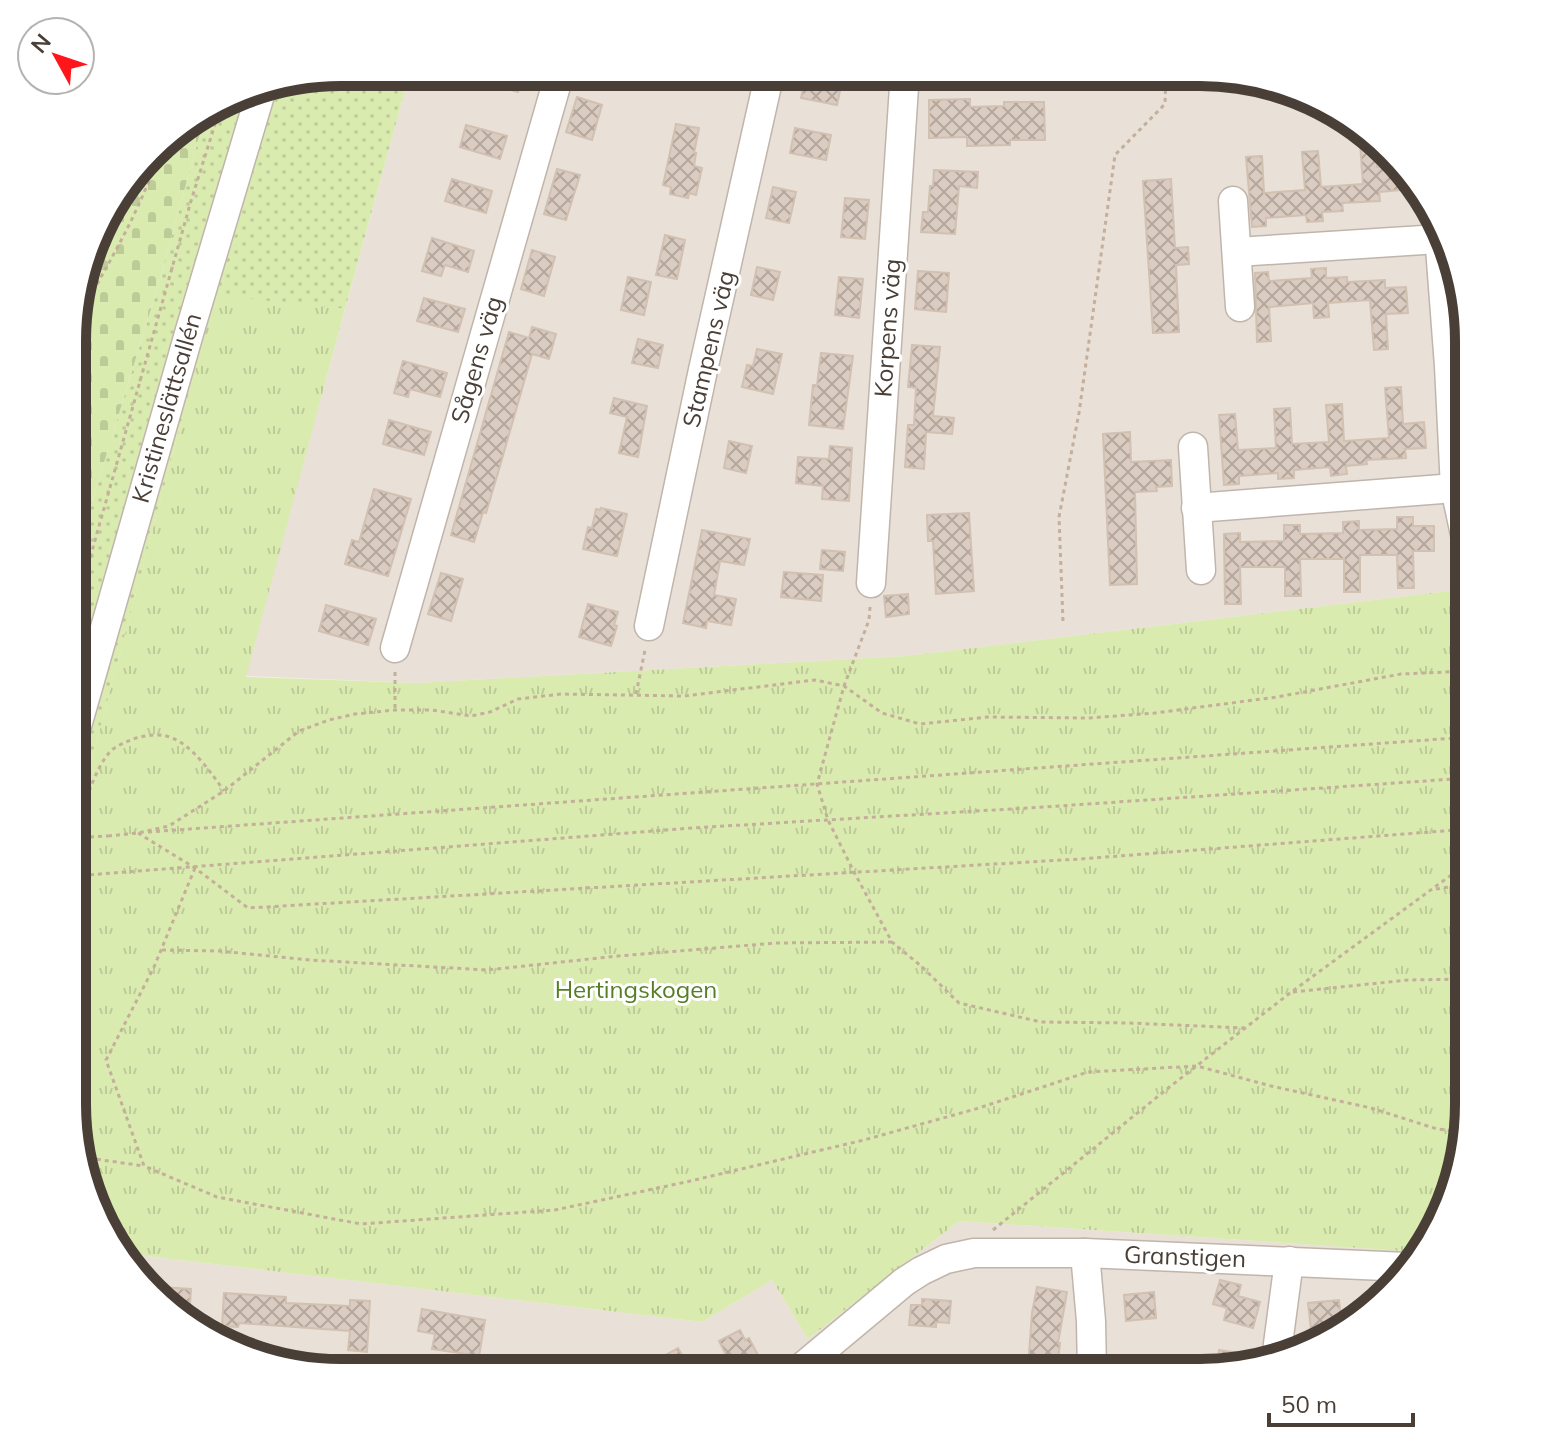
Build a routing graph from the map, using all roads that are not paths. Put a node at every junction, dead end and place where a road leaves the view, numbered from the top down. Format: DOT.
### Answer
graph roads {
  1 [pos="556,86"];
  2 [pos="767,86"];
  3 [pos="904,87"];
  4 [pos="258,100"];
  5 [pos="1233,201"];
  6 [pos="1430,231"];
  7 [pos="1237,252"];
  8 [pos="1444,271"];
  9 [pos="1240,307"];
  10 [pos="1454,334"];
  11 [pos="1193,447"];
  12 [pos="1455,488"];
  13 [pos="1196,508"];
  14 [pos="1201,570"];
  15 [pos="871,583"];
  16 [pos="649,626"];
  17 [pos="395,648"];
  18 [pos="86,693"];
  19 [pos="1085,1253"];
  20 [pos="1289,1261"];
  21 [pos="1395,1266"];
  22 [pos="1278,1346"];
  23 [pos="819,1358"];
  24 [pos="1092,1358"];
  1 -- 17 [label="street, Sågens väg"];
  2 -- 16 [label="street, Stampens väg"];
  3 -- 15 [label="street, Korpens väg"];
  4 -- 18 [label="street, Kristineslättsallén"];
  5 -- 7 [label="street"];
  6 -- 7 [label="street"];
  7 -- 9 [label="street"];
  8 -- 10 [label="street"];
  11 -- 13 [label="street"];
  12 -- 13 [label="street"];
  13 -- 14 [label="street"];
  19 -- 20 [label="street, Granstigen"];
  19 -- 23 [label="street, Granstigen"];
  19 -- 24 [label="street"];
  20 -- 21 [label="street, Granstigen"];
  20 -- 22 [label="street"];
}
